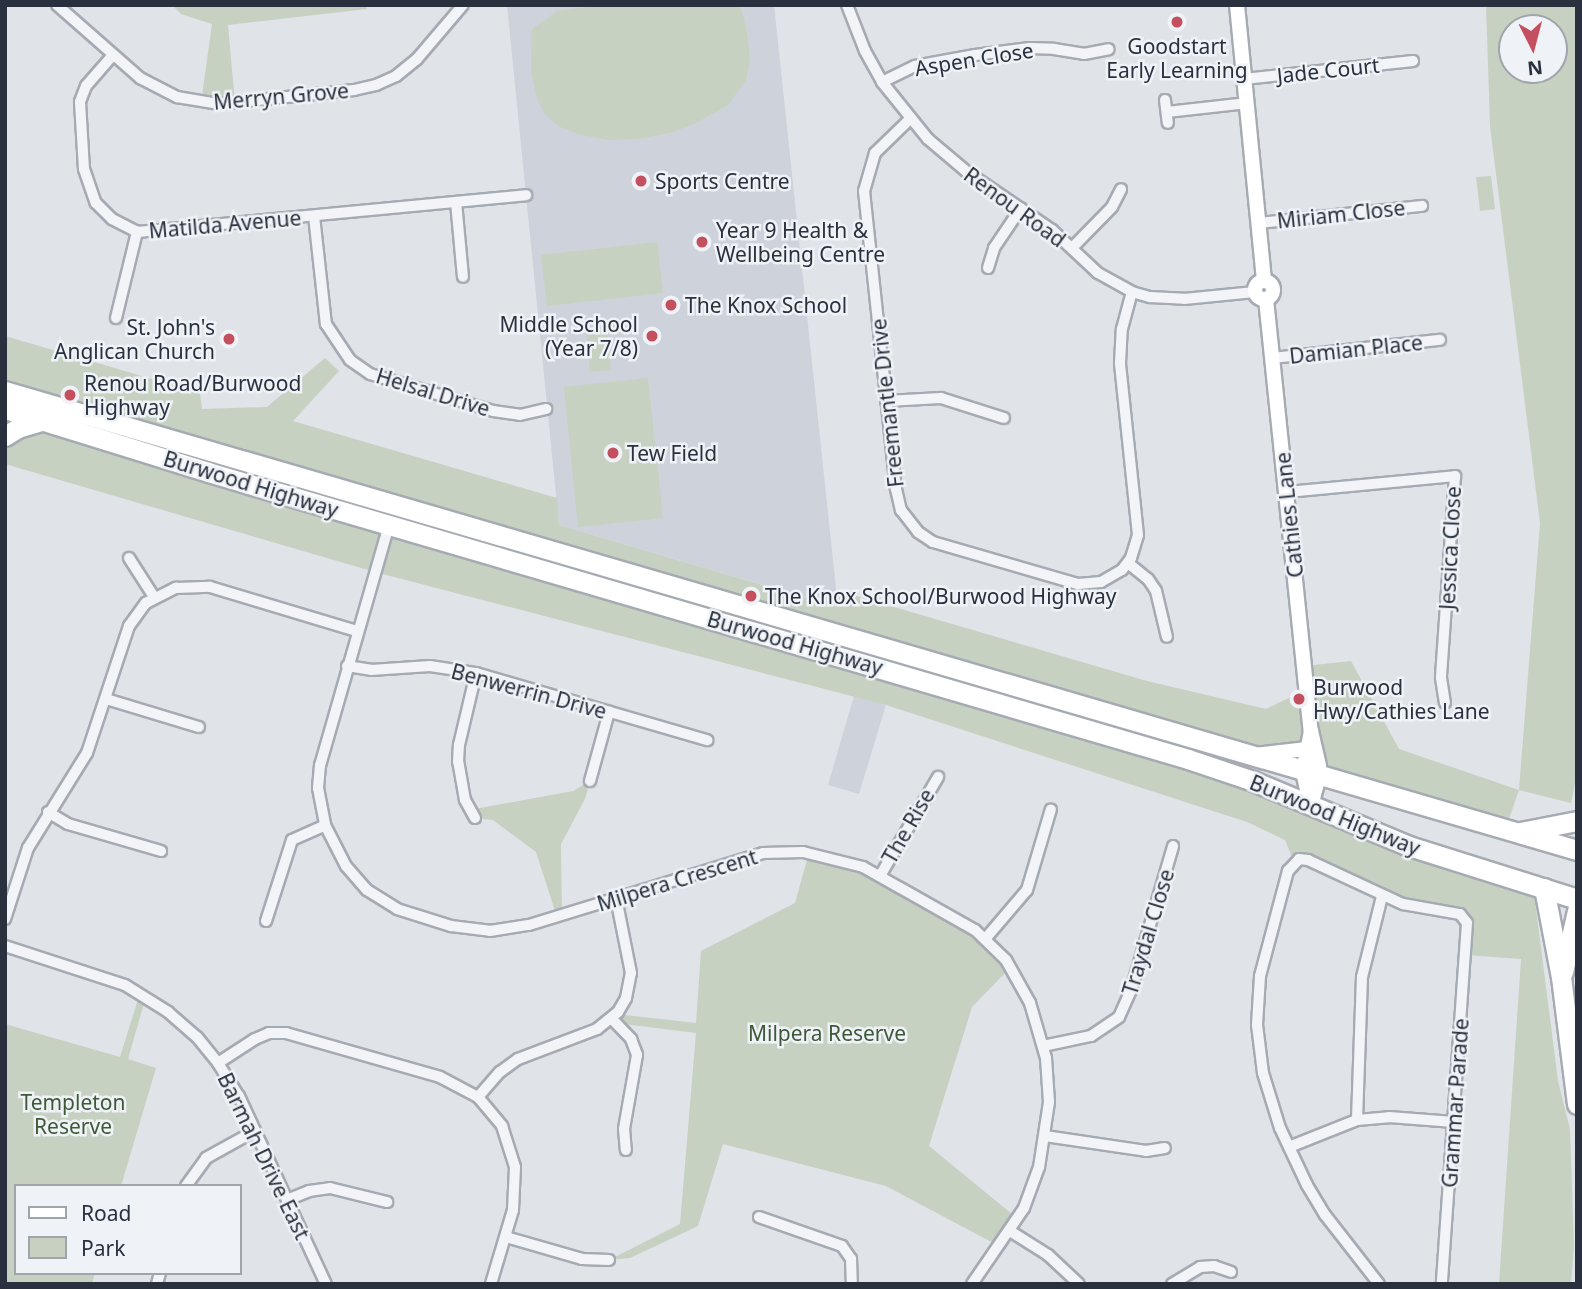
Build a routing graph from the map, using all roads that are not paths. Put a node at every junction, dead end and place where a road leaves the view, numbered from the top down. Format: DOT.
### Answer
graph roads {
  1 [pos="57,5"];
  2 [pos="846,5"];
  3 [pos="1237,5"];
  4 [pos="461,6"];
  5 [pos="1109,49"];
  6 [pos="113,55"];
  7 [pos="1413,61"];
  8 [pos="1244,79"];
  9 [pos="882,82"];
  10 [pos="1247,103"];
  11 [pos="1167,112"];
  12 [pos="910,119"];
  13 [pos="1121,189"];
  14 [pos="526,195"];
  15 [pos="456,202"];
  16 [pos="1422,206"];
  17 [pos="1021,208"];
  18 [pos="314,216"];
  19 [pos="1259,223"];
  20 [pos="136,232"];
  21 [pos="1072,248"];
  22 [pos="988,268"];
  23 [pos="463,277"];
  24 [pos="1262,291"];
  25 [pos="1132,292"];
  26 [pos="116,318"];
  27 [pos="1440,340"];
  28 [pos="1273,358"];
  29 [pos="5,391"];
  30 [pos="886,401"];
  31 [pos="5,409"];
  32 [pos="546,409"];
  33 [pos="1004,418"];
  34 [pos="45,420"];
  35 [pos="5,436"];
  36 [pos="1287,492"];
  37 [pos="389,524"];
  38 [pos="129,558"];
  39 [pos="1128,563"];
  40 [pos="155,597"];
  41 [pos="357,631"];
  42 [pos="1167,637"];
  43 [pos="347,666"];
  44 [pos="476,673"];
  45 [pos="106,699"];
  46 [pos="1446,702"];
  47 [pos="609,712"];
  48 [pos="199,727"];
  49 [pos="1311,732"];
  50 [pos="1191,738"];
  51 [pos="707,740"];
  52 [pos="1305,749"];
  53 [pos="1250,755"];
  54 [pos="1188,759"];
  55 [pos="1311,773"];
  56 [pos="937,777"];
  57 [pos="590,781"];
  58 [pos="1311,805"];
  59 [pos="1051,809"];
  60 [pos="48,812"];
  61 [pos="475,818"];
  62 [pos="1577,821"];
  63 [pos="325,825"];
  64 [pos="1515,832"];
  65 [pos="1173,846"];
  66 [pos="1577,850"];
  67 [pos="161,851"];
  68 [pos="880,876"];
  69 [pos="1544,888"];
  70 [pos="1382,896"];
  71 [pos="616,898"];
  72 [pos="1577,899"];
  73 [pos="1577,911"];
  74 [pos="5,919"];
  75 [pos="266,921"];
  76 [pos="986,938"];
  77 [pos="5,946"];
  78 [pos="1561,977"];
  79 [pos="612,1019"];
  80 [pos="1043,1046"];
  81 [pos="218,1063"];
  82 [pos="478,1097"];
  83 [pos="1577,1104"];
  84 [pos="1357,1120"];
  85 [pos="1454,1122"];
  86 [pos="255,1131"];
  87 [pos="1045,1136"];
  88 [pos="1289,1147"];
  89 [pos="1165,1148"];
  90 [pos="626,1150"];
  91 [pos="187,1184"];
  92 [pos="287,1200"];
  93 [pos="387,1202"];
  94 [pos="759,1217"];
  95 [pos="1010,1231"];
  96 [pos="506,1237"];
  97 [pos="609,1260"];
  98 [pos="1231,1272"];
  99 [pos="327,1284"];
  100 [pos="491,1284"];
  101 [pos="852,1284"];
  102 [pos="972,1284"];
  103 [pos="1079,1284"];
  104 [pos="1172,1284"];
  105 [pos="1379,1284"];
  106 [pos="1443,1284"];
  1 -- 6 [label="street, Merryn Grove"];
  2 -- 9 [label="street, Renou Road"];
  3 -- 8 [label="street, Cathies Lane"];
  4 -- 6 [label="street, Merryn Grove"];
  5 -- 9 [label="street, Aspen Close"];
  6 -- 20 [label="street, Matilda Avenue"];
  7 -- 8 [label="street, Jade Court"];
  8 -- 10 [label="street, Cathies Lane"];
  9 -- 12 [label="street, Renou Road"];
  10 -- 11 [label="street"];
  10 -- 19 [label="street, Cathies Lane"];
  12 -- 17 [label="street, Renou Road"];
  12 -- 30 [label="street, Freemantle Drive"];
  13 -- 21 [label="street"];
  14 -- 15 [label="street, Matilda Avenue"];
  15 -- 18 [label="street, Matilda Avenue"];
  15 -- 23 [label="street"];
  16 -- 19 [label="street, Miriam Close"];
  17 -- 21 [label="street, Renou Road"];
  17 -- 22 [label="street"];
  18 -- 20 [label="street, Matilda Avenue"];
  18 -- 32 [label="street, Helsal Drive"];
  19 -- 24 [label="street, Cathies Lane"];
  20 -- 26 [label="street"];
  21 -- 25 [label="street, Renou Road"];
  24 -- 25 [label="street, Renou Road"];
  24 -- 28 [label="street, Cathies Lane"];
  25 -- 39 [label="street"];
  27 -- 28 [label="street, Damian Place"];
  28 -- 36 [label="street, Cathies Lane"];
  29 -- 50 [label="highway, Burwood Highway"];
  30 -- 33 [label="street"];
  30 -- 39 [label="street, Freemantle Drive"];
  31 -- 34 [label="highway, Burwood Highway"];
  34 -- 35 [label="highway"];
  34 -- 37 [label="highway, Burwood Highway"];
  36 -- 46 [label="street, Jessica Close"];
  36 -- 49 [label="street, Cathies Lane"];
  37 -- 41 [label="street, Milpera Crescent"];
  37 -- 54 [label="highway, Burwood Highway"];
  38 -- 40 [label="street"];
  39 -- 42 [label="street"];
  40 -- 41 [label="street"];
  40 -- 45 [label="street"];
  41 -- 43 [label="street, Milpera Crescent"];
  43 -- 44 [label="street, Benwerrin Drive"];
  43 -- 63 [label="street, Milpera Crescent"];
  44 -- 47 [label="street, Benwerrin Drive"];
  44 -- 61 [label="street"];
  45 -- 48 [label="street"];
  45 -- 60 [label="street"];
  47 -- 51 [label="street, Benwerrin Drive"];
  47 -- 57 [label="street"];
  49 -- 52 [label="street, Cathies Lane"];
  49 -- 55 [label="street, Cathies Lane"];
  50 -- 53 [label="highway, Burwood Highway"];
  50 -- 54 [label="highway"];
  52 -- 53 [label="street"];
  52 -- 55 [label="street, Cathies Lane"];
  53 -- 55 [label="highway, Burwood Highway"];
  54 -- 58 [label="highway, Burwood Highway"];
  55 -- 58 [label="street, Cathies Lane"];
  55 -- 64 [label="highway, Burwood Highway"];
  56 -- 68 [label="street, The Rise"];
  58 -- 69 [label="highway, Burwood Highway"];
  59 -- 76 [label="street"];
  60 -- 67 [label="street"];
  60 -- 74 [label="street"];
  62 -- 64 [label="highway"];
  63 -- 71 [label="street, Milpera Crescent"];
  63 -- 75 [label="street"];
  64 -- 66 [label="highway, Burwood Highway"];
  65 -- 80 [label="street, Traydal Close"];
  68 -- 71 [label="street, Milpera Crescent"];
  68 -- 76 [label="street, Milpera Crescent"];
  69 -- 72 [label="highway, Burwood Highway"];
  69 -- 78 [label="highway"];
  70 -- 84 [label="street"];
  70 -- 85 [label="street, Grammar Parade"];
  70 -- 88 [label="street"];
  71 -- 79 [label="street"];
  73 -- 78 [label="highway"];
  76 -- 80 [label="street, Milpera Crescent"];
  77 -- 81 [label="street, Barmah Drive East"];
  78 -- 83 [label="highway"];
  79 -- 82 [label="street"];
  79 -- 90 [label="street"];
  80 -- 87 [label="street, Milpera Crescent"];
  81 -- 82 [label="street"];
  81 -- 86 [label="street, Barmah Drive East"];
  82 -- 96 [label="street"];
  84 -- 85 [label="street"];
  84 -- 88 [label="street"];
  85 -- 106 [label="street, Grammar Parade"];
  86 -- 91 [label="street"];
  86 -- 92 [label="street, Barmah Drive East"];
  87 -- 89 [label="street"];
  87 -- 95 [label="street, Milpera Crescent"];
  88 -- 105 [label="street"];
  92 -- 93 [label="street"];
  92 -- 99 [label="street, Barmah Drive East"];
  94 -- 101 [label="street"];
  95 -- 102 [label="street, Milpera Crescent"];
  95 -- 103 [label="street"];
  96 -- 97 [label="street"];
  96 -- 100 [label="street"];
  98 -- 104 [label="street"];
}
